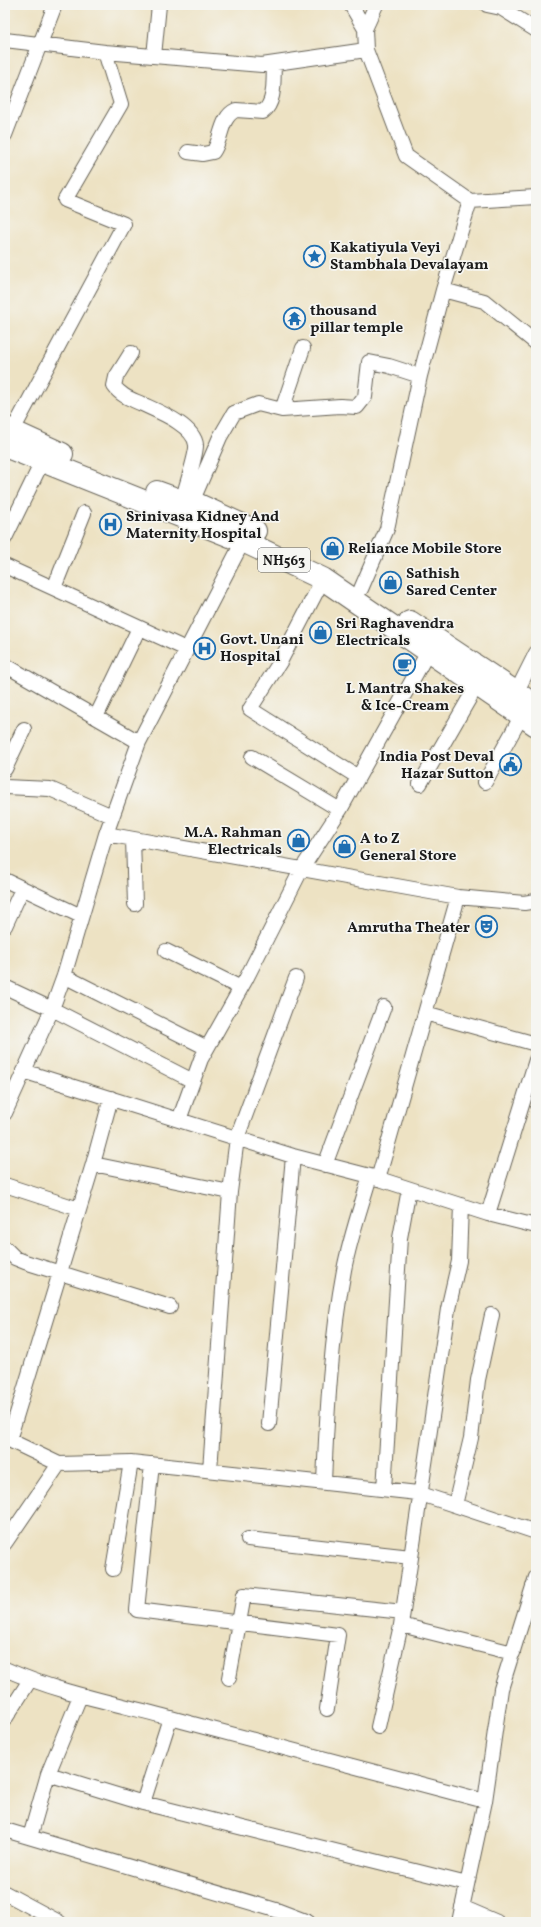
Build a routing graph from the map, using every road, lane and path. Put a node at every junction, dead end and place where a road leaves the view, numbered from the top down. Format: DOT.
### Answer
graph roads {
  1 [pos="54,5"];
  2 [pos="159,5"];
  3 [pos="351,5"];
  4 [pos="376,5"];
  5 [pos="487,5"];
  6 [pos="365,28"];
  7 [pos="536,30"];
  8 [pos="5,40"];
  9 [pos="39,45"];
  10 [pos="366,50"];
  11 [pos="105,52"];
  12 [pos="154,56"];
  13 [pos="274,64"];
  14 [pos="5,135"];
  15 [pos="188,152"];
  16 [pos="536,197"];
  17 [pos="470,201"];
  18 [pos="443,290"];
  19 [pos="536,343"];
  20 [pos="303,348"];
  21 [pos="131,353"];
  22 [pos="420,376"];
  23 [pos="282,410"];
  24 [pos="7,435"];
  25 [pos="42,462"];
  26 [pos="187,501"];
  27 [pos="84,513"];
  28 [pos="5,538"];
  29 [pos="243,541"];
  30 [pos="5,566"];
  31 [pos="323,580"];
  32 [pos="54,588"];
  33 [pos="361,589"];
  34 [pos="139,628"];
  35 [pos="186,649"];
  36 [pos="428,652"];
  37 [pos="536,653"];
  38 [pos="5,665"];
  39 [pos="477,685"];
  40 [pos="524,709"];
  41 [pos="96,717"];
  42 [pos="24,729"];
  43 [pos="139,742"];
  44 [pos="252,757"];
  45 [pos="5,769"];
  46 [pos="358,777"];
  47 [pos="485,782"];
  48 [pos="420,784"];
  49 [pos="5,787"];
  50 [pos="340,810"];
  51 [pos="112,816"];
  52 [pos="106,834"];
  53 [pos="133,839"];
  54 [pos="301,870"];
  55 [pos="5,880"];
  56 [pos="22,889"];
  57 [pos="458,897"];
  58 [pos="536,901"];
  59 [pos="135,904"];
  60 [pos="81,916"];
  61 [pos="5,926"];
  62 [pos="166,951"];
  63 [pos="64,976"];
  64 [pos="296,978"];
  65 [pos="5,987"];
  66 [pos="241,988"];
  67 [pos="384,1007"];
  68 [pos="52,1009"];
  69 [pos="425,1013"];
  70 [pos="536,1044"];
  71 [pos="207,1048"];
  72 [pos="536,1060"];
  73 [pos="23,1071"];
  74 [pos="193,1081"];
  75 [pos="111,1098"];
  76 [pos="5,1113"];
  77 [pos="179,1120"];
  78 [pos="237,1138"];
  79 [pos="293,1156"];
  80 [pos="93,1164"];
  81 [pos="325,1165"];
  82 [pos="374,1178"];
  83 [pos="5,1185"];
  84 [pos="409,1189"];
  85 [pos="230,1192"];
  86 [pos="461,1205"];
  87 [pos="79,1209"];
  88 [pos="488,1214"];
  89 [pos="536,1226"];
  90 [pos="5,1248"];
  91 [pos="60,1273"];
  92 [pos="170,1307"];
  93 [pos="492,1315"];
  94 [pos="269,1424"];
  95 [pos="132,1462"];
  96 [pos="59,1464"];
  97 [pos="152,1464"];
  98 [pos="210,1470"];
  99 [pos="324,1482"];
  100 [pos="384,1489"];
  101 [pos="421,1493"];
  102 [pos="455,1505"];
  103 [pos="536,1532"];
  104 [pos="248,1539"];
  105 [pos="5,1544"];
  106 [pos="411,1557"];
  107 [pos="113,1570"];
  108 [pos="536,1578"];
  109 [pos="402,1619"];
  110 [pos="239,1622"];
  111 [pos="513,1653"];
  112 [pos="5,1669"];
  113 [pos="230,1678"];
  114 [pos="30,1680"];
  115 [pos="80,1696"];
  116 [pos="328,1709"];
  117 [pos="170,1718"];
  118 [pos="5,1719"];
  119 [pos="378,1727"];
  120 [pos="48,1774"];
  121 [pos="485,1801"];
  122 [pos="143,1803"];
  123 [pos="5,1830"];
  124 [pos="30,1837"];
  125 [pos="467,1884"];
  126 [pos="5,1893"];
  127 [pos="462,1907"];
  128 [pos="59,1922"];
  129 [pos="308,1922"];
  130 [pos="459,1922"];
  131 [pos="498,1922"];
  1 -- 9 [label="street"];
  2 -- 12 [label="street"];
  3 -- 6 [label="street"];
  4 -- 6 [label="street"];
  5 -- 7 [label="street"];
  6 -- 10 [label="street"];
  8 -- 9 [label="street"];
  9 -- 11 [label="street"];
  9 -- 14 [label="street"];
  10 -- 13 [label="street"];
  10 -- 17 [label="street"];
  11 -- 12 [label="street"];
  11 -- 24 [label="street"];
  12 -- 13 [label="street"];
  13 -- 15 [label="street"];
  16 -- 17 [label="street"];
  17 -- 18 [label="street"];
  18 -- 19 [label="street"];
  18 -- 22 [label="street"];
  20 -- 23 [label="street"];
  21 -- 26 [label="street"];
  22 -- 23 [label="street"];
  22 -- 33 [label="street"];
  23 -- 26 [label="street"];
  24 -- 25 [label="highway, NH563"];
  24 -- 26 [label="highway, NH563"];
  25 -- 28 [label="street"];
  25 -- 29 [label="highway, NH563"];
  26 -- 33 [label="highway, NH563"];
  27 -- 32 [label="street"];
  29 -- 31 [label="highway, NH563"];
  29 -- 35 [label="street"];
  30 -- 32 [label="street"];
  31 -- 36 [label="highway, NH563"];
  31 -- 46 [label="street"];
  32 -- 34 [label="street"];
  33 -- 40 [label="highway, NH563"];
  34 -- 35 [label="street"];
  34 -- 41 [label="street"];
  35 -- 43 [label="street"];
  36 -- 39 [label="highway, NH563"];
  36 -- 46 [label="street"];
  37 -- 40 [label="street"];
  38 -- 41 [label="street"];
  39 -- 40 [label="highway, NH563"];
  39 -- 48 [label="street"];
  40 -- 47 [label="street"];
  41 -- 43 [label="street"];
  42 -- 45 [label="street"];
  43 -- 51 [label="street"];
  44 -- 50 [label="street"];
  46 -- 50 [label="street"];
  49 -- 51 [label="street"];
  50 -- 54 [label="street"];
  51 -- 52 [label="street"];
  52 -- 53 [label="street"];
  52 -- 60 [label="street"];
  53 -- 54 [label="street"];
  53 -- 59 [label="street"];
  54 -- 57 [label="street"];
  54 -- 66 [label="street"];
  55 -- 56 [label="street"];
  56 -- 60 [label="street"];
  56 -- 61 [label="street"];
  57 -- 58 [label="street"];
  57 -- 69 [label="street"];
  60 -- 63 [label="street"];
  62 -- 66 [label="street"];
  63 -- 68 [label="street"];
  63 -- 71 [label="street"];
  64 -- 78 [label="street"];
  65 -- 68 [label="street"];
  66 -- 71 [label="street"];
  67 -- 81 [label="street"];
  68 -- 73 [label="street"];
  68 -- 74 [label="street"];
  69 -- 70 [label="street"];
  69 -- 82 [label="street"];
  71 -- 74 [label="street"];
  72 -- 88 [label="street"];
  73 -- 75 [label="street"];
  73 -- 76 [label="street"];
  74 -- 77 [label="street"];
  75 -- 77 [label="street"];
  75 -- 80 [label="street"];
  77 -- 78 [label="street"];
  78 -- 79 [label="street"];
  78 -- 85 [label="street"];
  79 -- 81 [label="street"];
  79 -- 94 [label="street"];
  80 -- 85 [label="street"];
  80 -- 87 [label="street"];
  81 -- 82 [label="street"];
  82 -- 84 [label="street"];
  82 -- 99 [label="street"];
  83 -- 87 [label="street"];
  84 -- 86 [label="street"];
  84 -- 100 [label="street"];
  85 -- 98 [label="street"];
  86 -- 88 [label="street"];
  86 -- 101 [label="street"];
  87 -- 91 [label="street"];
  88 -- 89 [label="street"];
  90 -- 91 [label="street"];
  91 -- 92 [label="street"];
  91 -- 96 [label="street"];
  93 -- 102 [label="street"];
  95 -- 96 [label="street"];
  95 -- 97 [label="street"];
  95 -- 107 [label="street"];
  96 -- 105 [label="street"];
  97 -- 98 [label="street"];
  97 -- 110 [label="street"];
  98 -- 99 [label="street"];
  99 -- 100 [label="street"];
  100 -- 101 [label="street"];
  101 -- 102 [label="street"];
  101 -- 106 [label="street"];
  102 -- 103 [label="street"];
  104 -- 106 [label="street"];
  106 -- 109 [label="street"];
  108 -- 111 [label="street"];
  109 -- 110 [label="street"];
  109 -- 111 [label="street"];
  109 -- 119 [label="street"];
  110 -- 113 [label="street"];
  110 -- 116 [label="street"];
  111 -- 121 [label="street"];
  112 -- 114 [label="street"];
  114 -- 115 [label="street"];
  114 -- 118 [label="street"];
  115 -- 117 [label="street"];
  115 -- 120 [label="street"];
  117 -- 121 [label="street"];
  117 -- 122 [label="street"];
  120 -- 122 [label="street"];
  120 -- 124 [label="street"];
  121 -- 125 [label="street"];
  122 -- 125 [label="street"];
  123 -- 124 [label="street"];
  124 -- 129 [label="street"];
  125 -- 127 [label="street"];
  126 -- 128 [label="street"];
  127 -- 130 [label="street"];
  127 -- 131 [label="street"];
}
